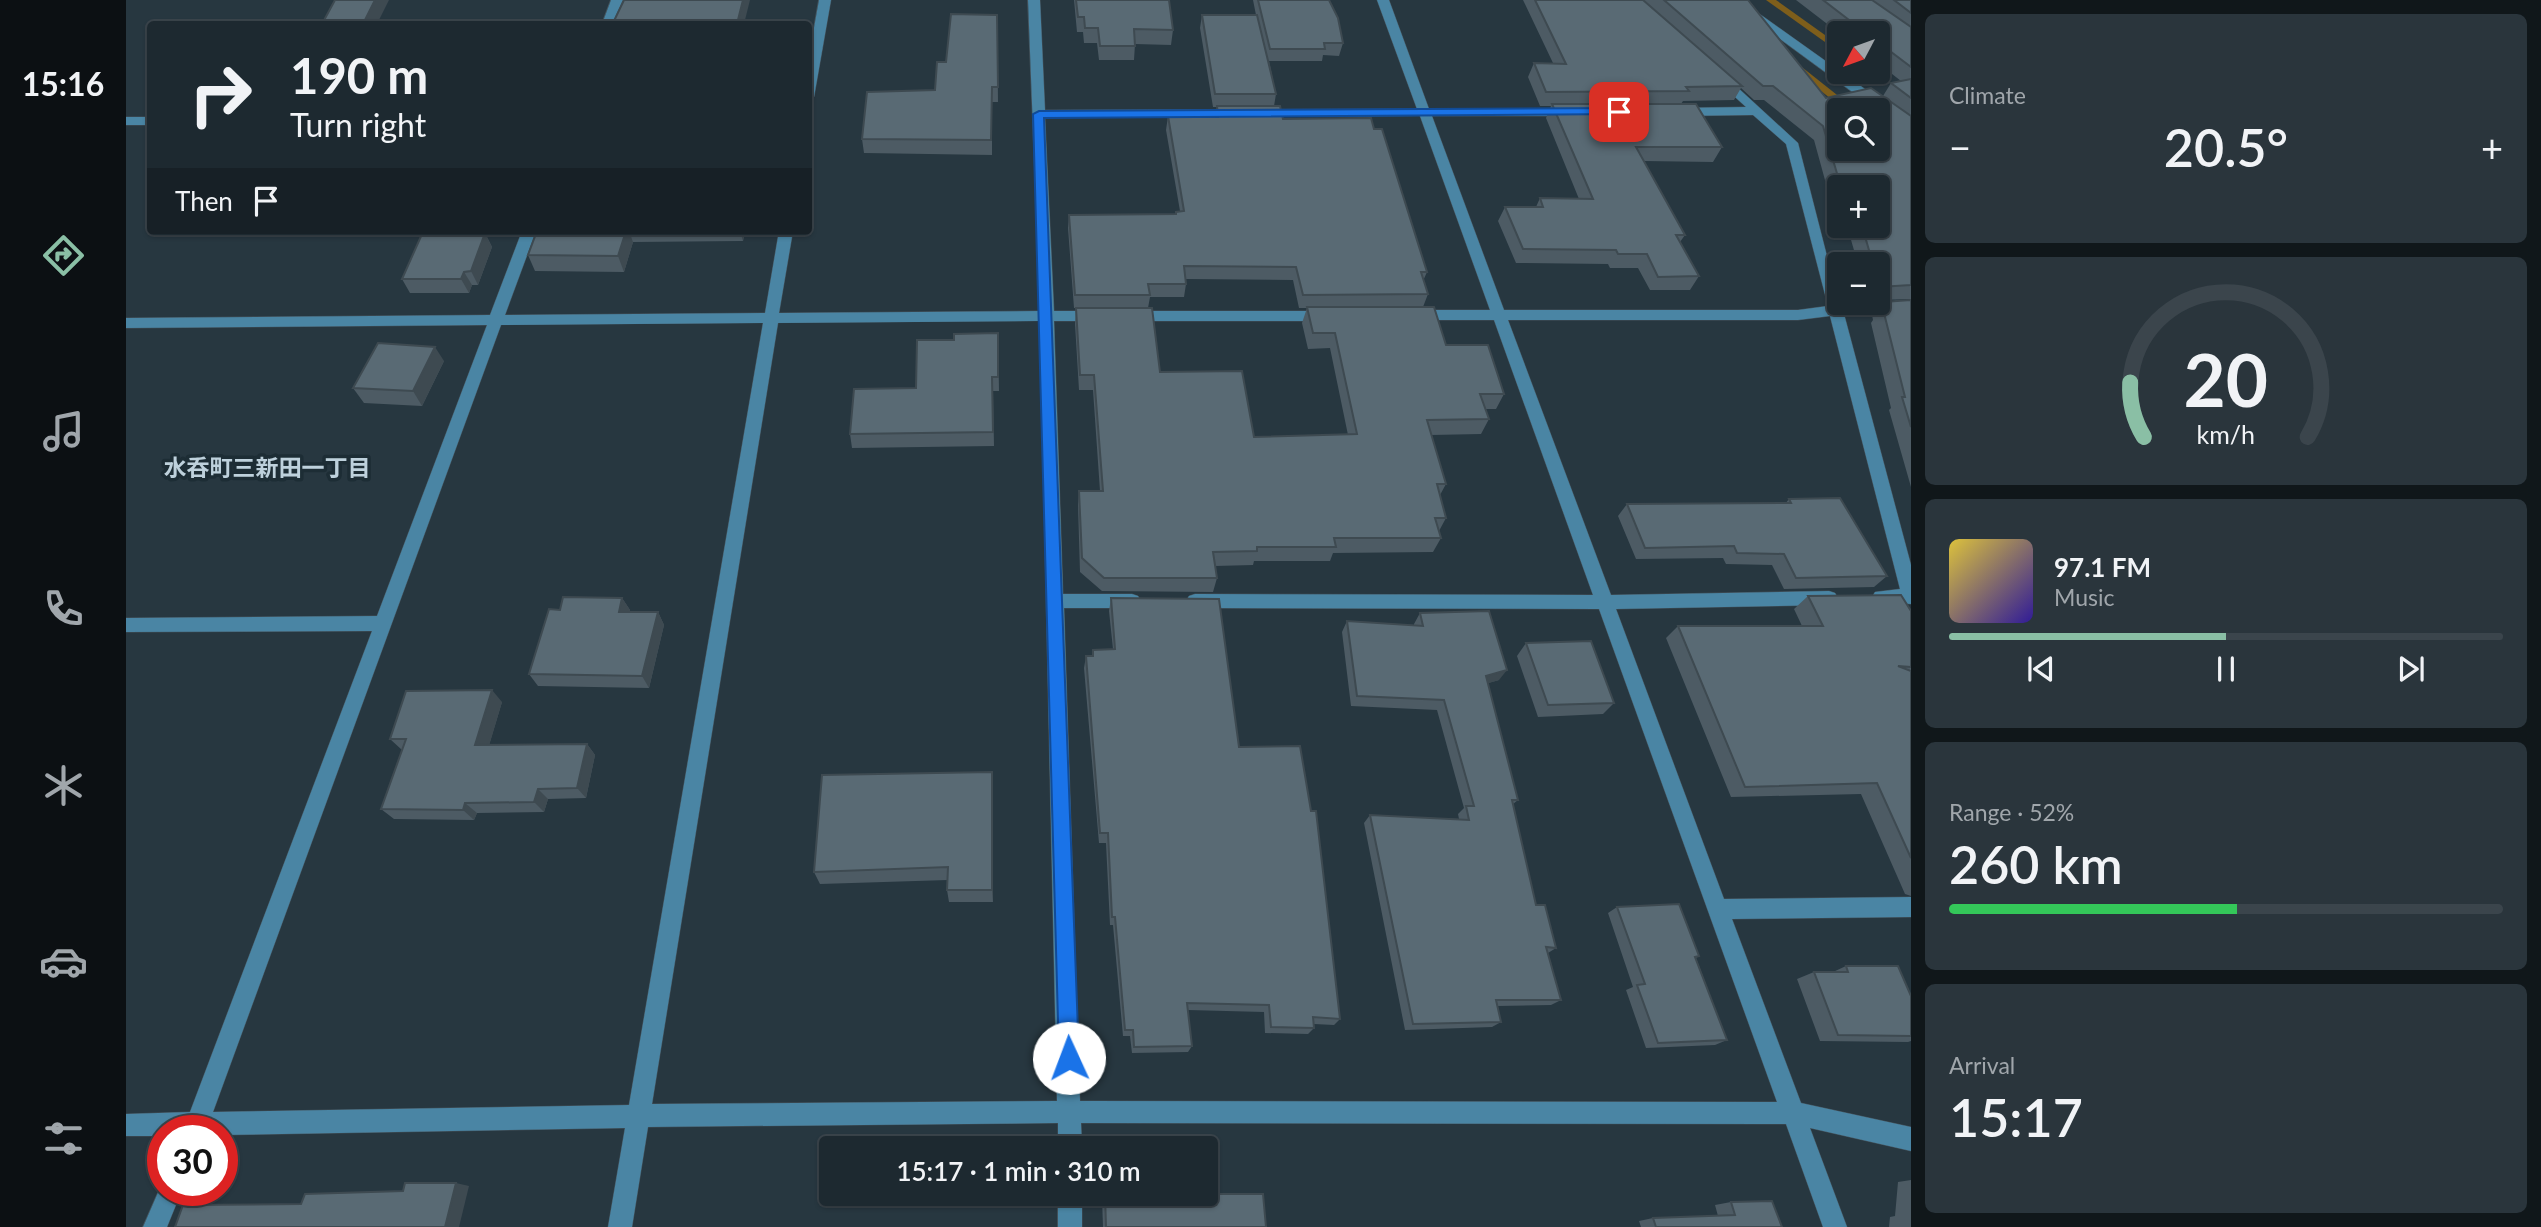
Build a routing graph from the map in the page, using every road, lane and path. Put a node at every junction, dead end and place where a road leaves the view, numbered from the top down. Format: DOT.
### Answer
graph roads {
  1 [pos="617,0"];
  2 [pos="825,0"];
  3 [pos="1034,0"];
  4 [pos="1383,0"];
  5 [pos="1733,0"];
  6 [pos="608,21"];
  7 [pos="1709,68"];
  8 [pos="812,74"];
  9 [pos="1758,111"];
  10 [pos="1591,112"];
  11 [pos="1661,112"];
  12 [pos="1425,113"];
  13 [pos="1039,114"];
  14 [pos="126,121"];
  15 [pos="147,121"];
  16 [pos="1911,131"];
  17 [pos="528,235"];
  18 [pos="785,235"];
  19 [pos="1827,279"];
  20 [pos="1890,306"];
  21 [pos="1911,306"];
  22 [pos="1827,311"];
  23 [pos="1403,315"];
  24 [pos="1499,315"];
  25 [pos="1836,315"];
  26 [pos="1047,316"];
  27 [pos="1335,316"];
  28 [pos="771,318"];
  29 [pos="496,320"];
  30 [pos="126,323"];
  31 [pos="1869,597"];
  32 [pos="1911,597"];
  33 [pos="1841,598"];
  34 [pos="1055,601"];
  35 [pos="1152,601"];
  36 [pos="1179,601"];
  37 [pos="1605,602"];
  38 [pos="383,623"];
  39 [pos="126,625"];
  40 [pos="1911,907"];
  41 [pos="1719,909"];
  42 [pos="1071,1112"];
  43 [pos="1794,1113"];
  44 [pos="201,1115"];
  45 [pos="639,1116"];
  46 [pos="126,1125"];
  47 [pos="147,1126"];
  48 [pos="238,1126"];
  49 [pos="1070,1136"];
  50 [pos="1911,1139"];
  51 [pos="164,1206"];
  52 [pos="1070,1206"];
  53 [pos="155,1227"];
  54 [pos="620,1227"];
  55 [pos="1070,1227"];
  56 [pos="1835,1227"];
  1 -- 6 [label="street"];
  2 -- 8 [label="street"];
  3 -- 13 [label="street"];
  4 -- 12 [label="street"];
  5 -- 16 [label="street"];
  7 -- 9 [label="street"];
  9 -- 11 [label="street"];
  9 -- 19 [label="street"];
  10 -- 12 [label="street"];
  12 -- 13 [label="street"];
  12 -- 24 [label="street"];
  13 -- 26 [label="street"];
  14 -- 15 [label="street"];
  17 -- 29 [label="street"];
  18 -- 28 [label="street"];
  20 -- 21 [label="street"];
  22 -- 24 [label="street"];
  23 -- 24 [label="street"];
  24 -- 37 [label="street"];
  25 -- 32 [label="street"];
  26 -- 27 [label="street"];
  26 -- 28 [label="street"];
  26 -- 34 [label="street"];
  28 -- 29 [label="street"];
  28 -- 45 [label="street"];
  29 -- 30 [label="street"];
  29 -- 38 [label="street"];
  31 -- 32 [label="street"];
  33 -- 37 [label="street"];
  34 -- 35 [label="street"];
  34 -- 42 [label="street"];
  36 -- 37 [label="street"];
  37 -- 41 [label="street"];
  38 -- 39 [label="street"];
  38 -- 44 [label="street"];
  40 -- 41 [label="street"];
  41 -- 43 [label="street"];
  42 -- 43 [label="street"];
  42 -- 45 [label="street"];
  42 -- 49 [label="street"];
  43 -- 50 [label="street"];
  43 -- 56 [label="street"];
  45 -- 48 [label="street"];
  45 -- 54 [label="street"];
  46 -- 47 [label="street"];
  51 -- 53 [label="street"];
  52 -- 55 [label="street"];
}
